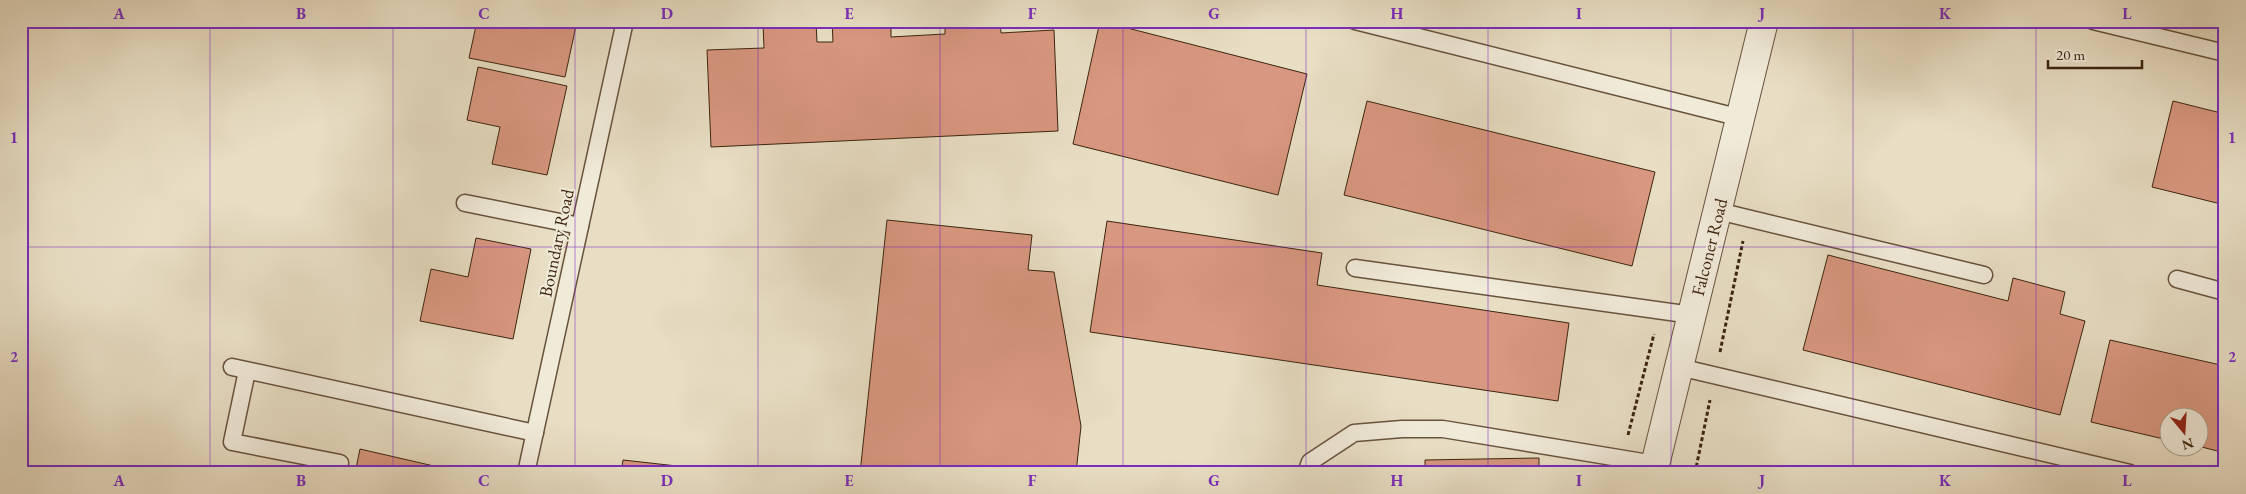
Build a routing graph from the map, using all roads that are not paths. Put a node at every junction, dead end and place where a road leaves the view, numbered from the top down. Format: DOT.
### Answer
graph roads {
  1 [pos="625,21"];
  2 [pos="1355,21"];
  3 [pos="1764,21"];
  4 [pos="2093,21"];
  5 [pos="2225,53"];
  6 [pos="1740,118"];
  7 [pos="465,203"];
  8 [pos="1718,211"];
  9 [pos="580,226"];
  10 [pos="1355,268"];
  11 [pos="1984,275"];
  12 [pos="2177,279"];
  13 [pos="2225,292"];
  14 [pos="1692,315"];
  15 [pos="1679,367"];
  16 [pos="535,433"];
  17 [pos="340,464"];
  18 [pos="1654,468"];
  19 [pos="526,473"];
  20 [pos="1306,473"];
  21 [pos="2130,473"];
  1 -- 9 [label="lane, Boundary Road"];
  2 -- 6 [label="lane"];
  3 -- 6 [label="street, Falconer Road"];
  4 -- 5 [label="lane"];
  6 -- 8 [label="street, Falconer Road"];
  7 -- 9 [label="lane"];
  8 -- 11 [label="lane"];
  8 -- 14 [label="street, Falconer Road"];
  9 -- 16 [label="lane, Boundary Road"];
  10 -- 14 [label="lane"];
  12 -- 13 [label="lane"];
  14 -- 15 [label="street, Falconer Road"];
  15 -- 18 [label="street, Falconer Road"];
  15 -- 21 [label="lane"];
  16 -- 17 [label="lane"];
  16 -- 19 [label="lane, Boundary Road"];
  18 -- 20 [label="lane"];
}
